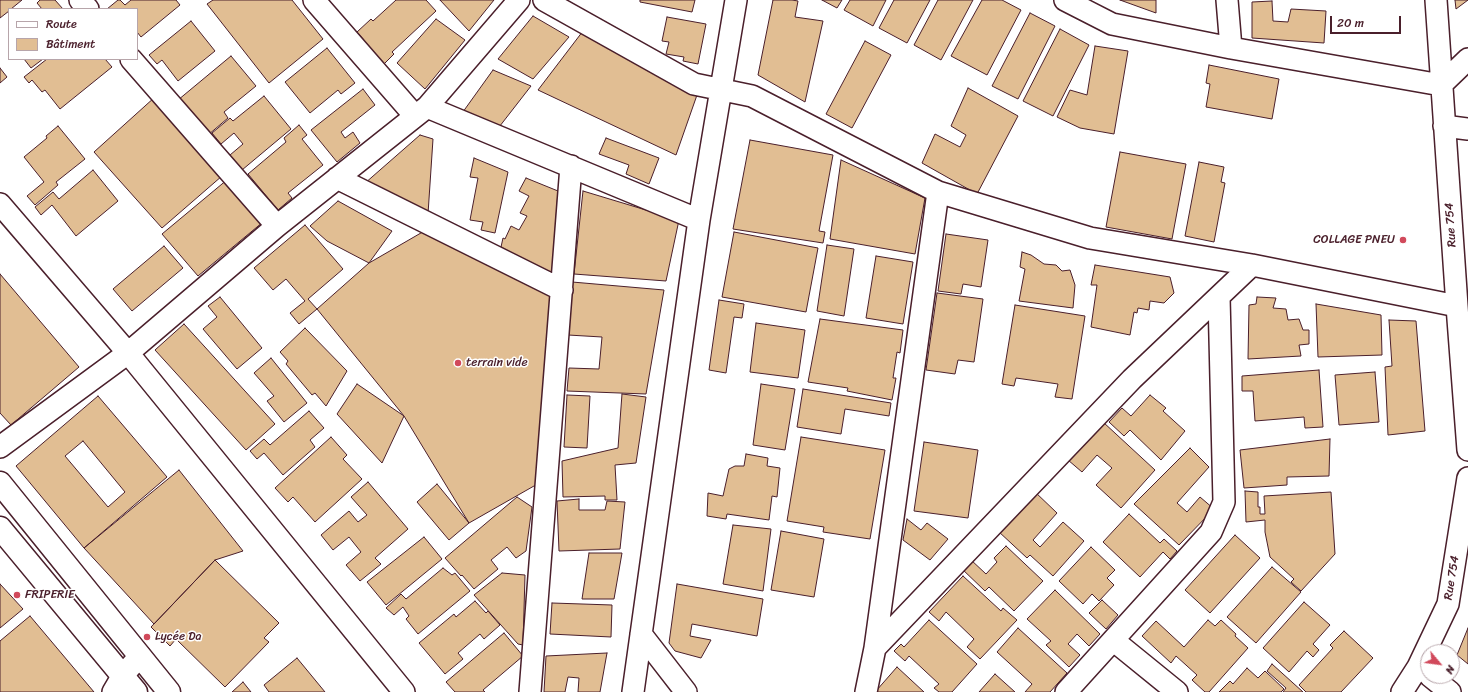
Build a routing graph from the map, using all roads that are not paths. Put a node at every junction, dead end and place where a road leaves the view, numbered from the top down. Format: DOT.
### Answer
graph roads {
  1 [pos="80,0"];
  2 [pos="314,0"];
  3 [pos="518,0"];
  4 [pos="544,0"];
  5 [pos="736,0"];
  6 [pos="1065,0"];
  7 [pos="1227,0"];
  8 [pos="1436,0"];
  9 [pos="87,8"];
  10 [pos="1231,48"];
  11 [pos="1468,59"];
  12 [pos="132,60"];
  13 [pos="1441,85"];
  14 [pos="721,90"];
  15 [pos="421,111"];
  16 [pos="1444,126"];
  17 [pos="1468,129"];
  18 [pos="571,166"];
  19 [pos="337,178"];
  20 [pos="938,192"];
  21 [pos="0,204"];
  22 [pos="699,220"];
  23 [pos="276,226"];
  24 [pos="1252,265"];
  25 [pos="562,290"];
  26 [pos="1219,297"];
  27 [pos="1456,306"];
  28 [pos="1464,340"];
  29 [pos="128,353"];
  30 [pos="0,447"];
  31 [pos="1468,450"];
  32 [pos="1468,478"];
  33 [pos="0,483"];
  34 [pos="0,528"];
  35 [pos="641,634"];
  36 [pos="1113,640"];
  37 [pos="1435,644"];
  38 [pos="876,648"];
  39 [pos="140,656"];
  40 [pos="1420,677"];
  41 [pos="1439,684"];
  42 [pos="124,686"];
  43 [pos="169,692"];
  44 [pos="404,692"];
  45 [pos="530,692"];
  46 [pos="633,692"];
  47 [pos="686,692"];
  48 [pos="866,692"];
  49 [pos="1066,692"];
  50 [pos="1177,692"];
  51 [pos="1402,692"];
  52 [pos="1450,692"];
  1 -- 9 [label="street"];
  2 -- 15 [label="street"];
  3 -- 15 [label="street"];
  4 -- 14 [label="street"];
  5 -- 14 [label="street"];
  6 -- 10 [label="street"];
  7 -- 10 [label="street"];
  8 -- 13 [label="street, Rue 754"];
  10 -- 13 [label="street"];
  11 -- 13 [label="street"];
  12 -- 23 [label="street"];
  13 -- 16 [label="street, Rue 754"];
  14 -- 20 [label="street"];
  14 -- 22 [label="street"];
  15 -- 18 [label="street"];
  15 -- 19 [label="street"];
  16 -- 17 [label="street"];
  16 -- 27 [label="street, Rue 754"];
  18 -- 22 [label="street"];
  18 -- 25 [label="street"];
  19 -- 23 [label="street"];
  19 -- 25 [label="street"];
  20 -- 24 [label="street"];
  20 -- 38 [label="street"];
  21 -- 29 [label="street"];
  22 -- 35 [label="street"];
  23 -- 29 [label="street"];
  24 -- 26 [label="street"];
  24 -- 27 [label="street"];
  25 -- 45 [label="street"];
  26 -- 36 [label="street"];
  26 -- 38 [label="street"];
  27 -- 28 [label="street, Rue 754"];
  28 -- 31 [label="street, Rue 754"];
  29 -- 30 [label="street"];
  29 -- 44 [label="street"];
  32 -- 37 [label="street, Rue 754"];
  33 -- 39 [label="main road"];
  34 -- 42 [label="main road"];
  35 -- 46 [label="street"];
  35 -- 47 [label="street"];
  36 -- 49 [label="street"];
  36 -- 50 [label="street"];
  38 -- 48 [label="street"];
  39 -- 42 [label="street"];
  39 -- 43 [label="main road"];
  40 -- 51 [label="street, Rue 754"];
  41 -- 52 [label="street"];
}
